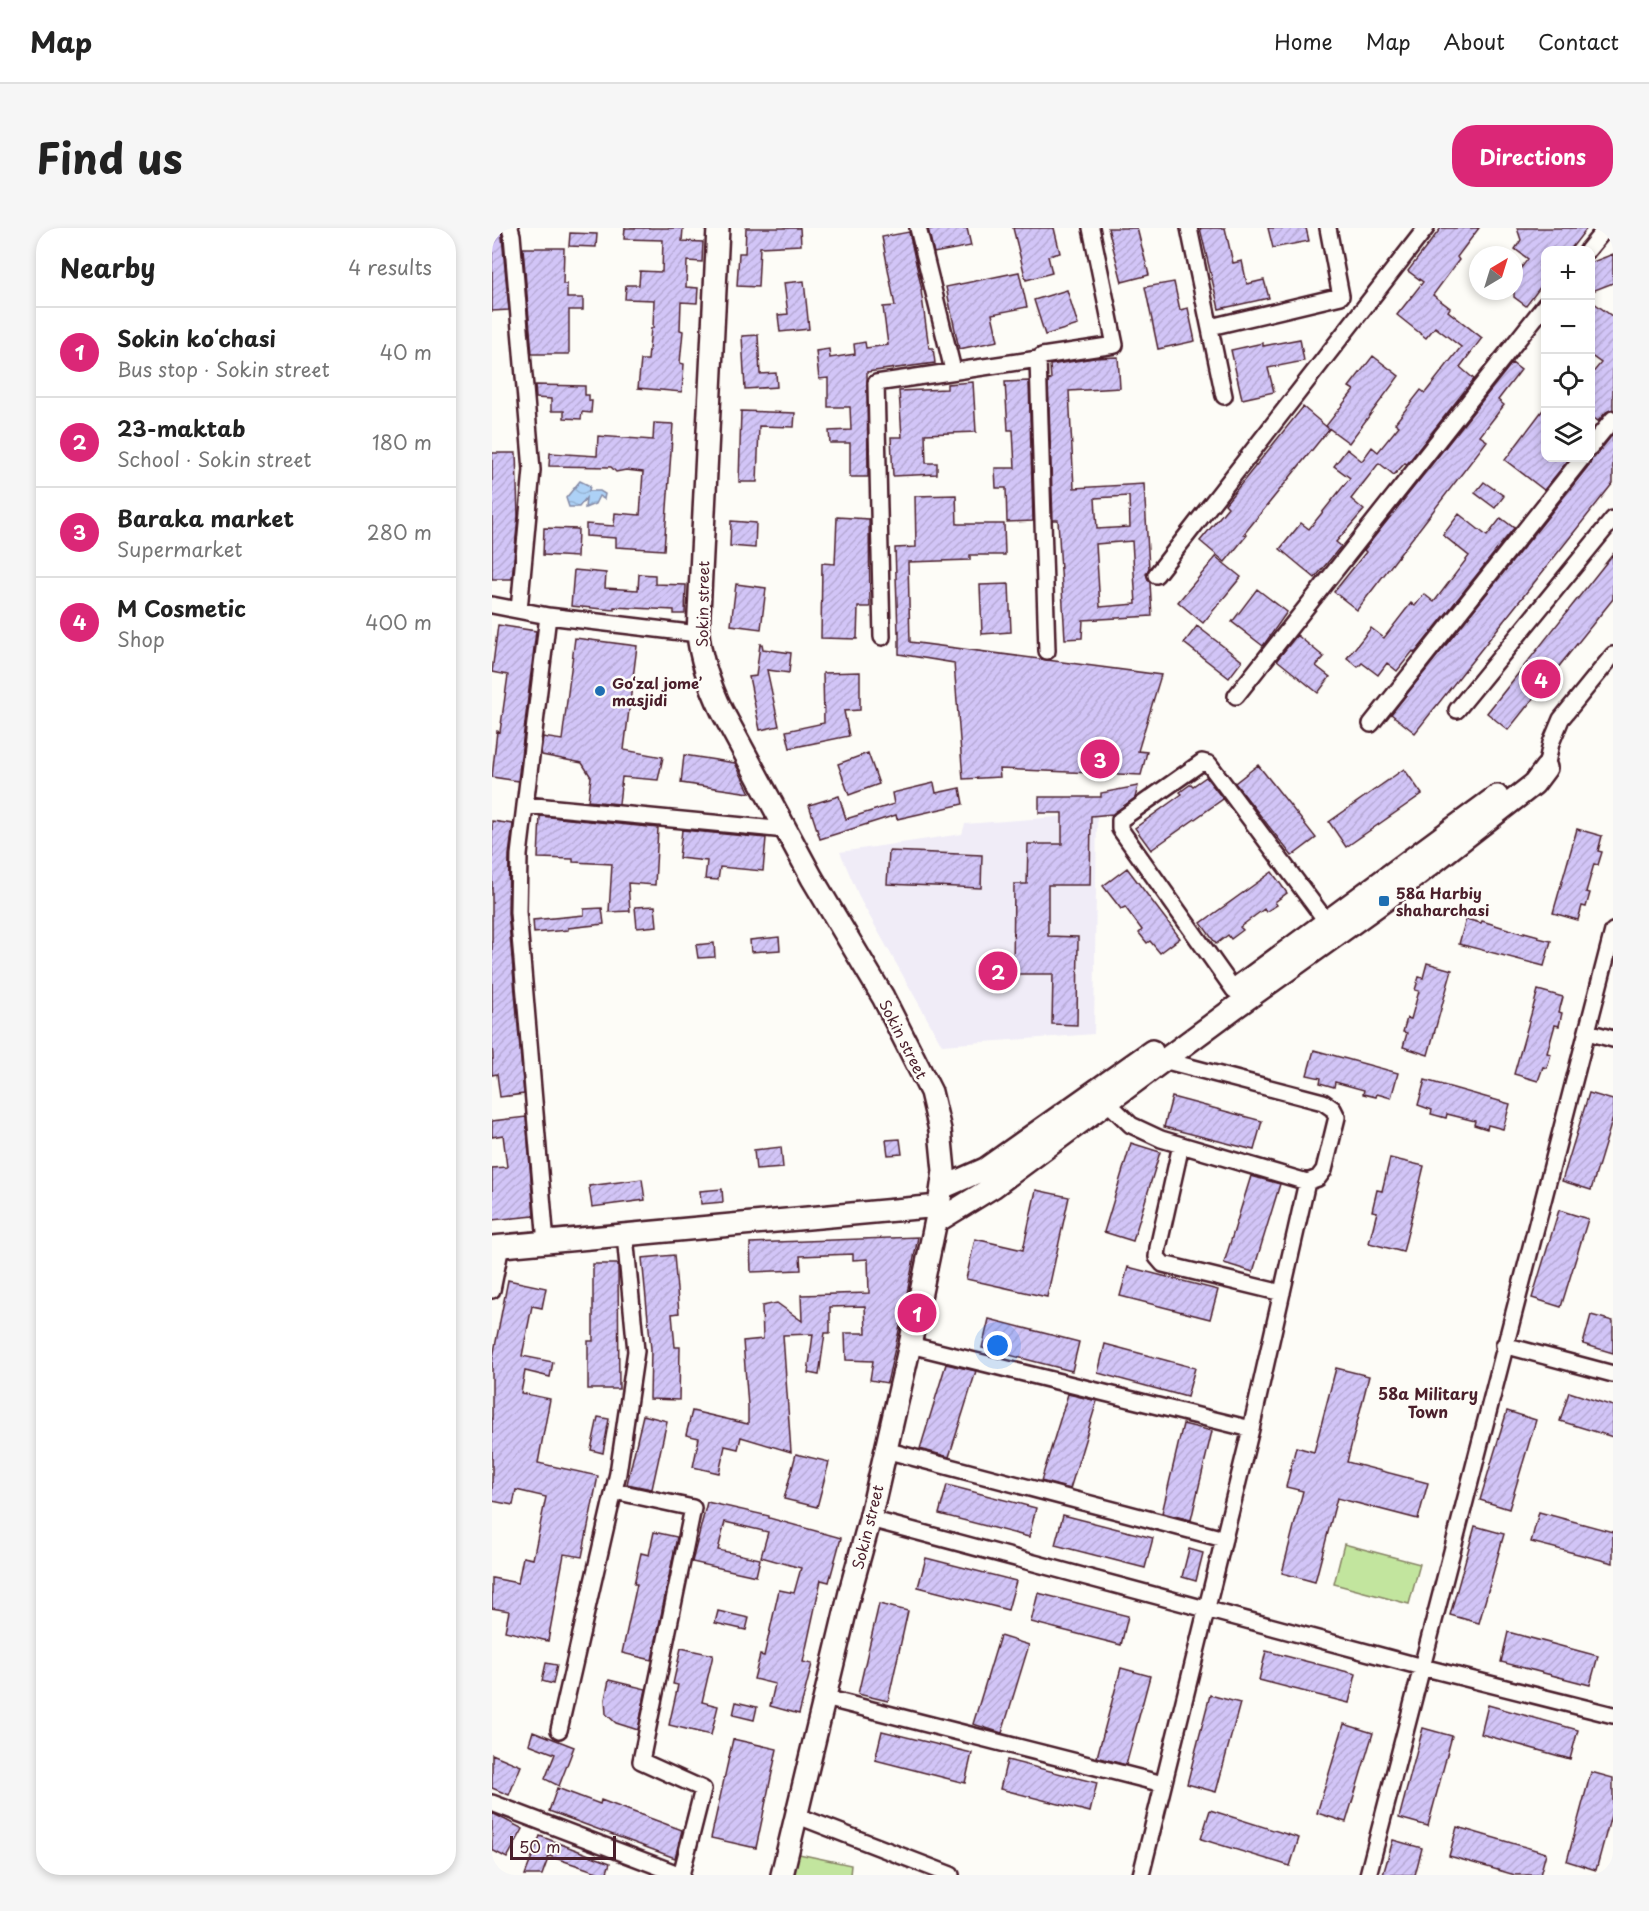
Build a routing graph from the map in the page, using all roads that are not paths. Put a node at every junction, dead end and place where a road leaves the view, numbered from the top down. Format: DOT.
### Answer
graph roads {
  1 [pos="510,228"];
  2 [pos="718,228"];
  3 [pos="918,228"];
  4 [pos="1091,228"];
  5 [pos="1189,228"];
  6 [pos="1328,228"];
  7 [pos="1426,228"];
  8 [pos="1608,228"];
  9 [pos="1591,246"];
  10 [pos="1541,309"];
  11 [pos="1210,327"];
  12 [pos="1038,359"];
  13 [pos="953,370"];
  14 [pos="1224,396"];
  15 [pos="1613,419"];
  16 [pos="1595,441"];
  17 [pos="1579,462"];
  18 [pos="1613,519"];
  19 [pos="1156,575"];
  20 [pos="492,605"];
  21 [pos="519,610"];
  22 [pos="548,616"];
  23 [pos="698,634"];
  24 [pos="882,637"];
  25 [pos="1047,651"];
  26 [pos="1613,655"];
  27 [pos="1236,696"];
  28 [pos="1457,710"];
  29 [pos="1371,724"];
  30 [pos="1546,768"];
  31 [pos="525,805"];
  32 [pos="786,830"];
  33 [pos="1327,922"];
  34 [pos="1613,931"];
  35 [pos="1234,990"];
  36 [pos="1588,1032"];
  37 [pos="1613,1039"];
  38 [pos="1163,1060"];
  39 [pos="1107,1102"];
  40 [pos="1181,1145"];
  41 [pos="1307,1182"];
  42 [pos="939,1205"];
  43 [pos="624,1236"];
  44 [pos="546,1243"];
  45 [pos="496,1247"];
  46 [pos="492,1290"];
  47 [pos="1282,1293"];
  48 [pos="910,1345"];
  49 [pos="1504,1346"];
  50 [pos="1613,1374"];
  51 [pos="1251,1429"];
  52 [pos="885,1450"];
  53 [pos="614,1491"];
  54 [pos="870,1519"];
  55 [pos="1224,1539"];
  56 [pos="1206,1610"];
  57 [pos="1422,1667"];
  58 [pos="825,1698"];
  59 [pos="1613,1715"];
  60 [pos="559,1730"];
  61 [pos="1163,1784"];
  62 [pos="492,1803"];
  63 [pos="798,1816"];
  64 [pos="681,1875"];
  65 [pos="782,1875"];
  66 [pos="951,1875"];
  67 [pos="1141,1875"];
  68 [pos="1368,1875"];
  1 -- 21 [label="street"];
  2 -- 23 [label="street, Sokin street"];
  3 -- 13 [label="street"];
  4 -- 12 [label="street"];
  5 -- 11 [label="street"];
  6 -- 11 [label="street"];
  7 -- 19 [label="street"];
  8 -- 9 [label="street"];
  10 -- 27 [label="street"];
  11 -- 14 [label="street"];
  12 -- 13 [label="street"];
  12 -- 25 [label="street"];
  13 -- 24 [label="street"];
  15 -- 16 [label="street"];
  17 -- 29 [label="street"];
  18 -- 28 [label="street"];
  20 -- 21 [label="street"];
  21 -- 22 [label="street"];
  22 -- 23 [label="street"];
  22 -- 31 [label="street"];
  23 -- 32 [label="street, Sokin street"];
  26 -- 30 [label="street"];
  30 -- 33 [label="street"];
  30 -- 38 [label="street"];
  31 -- 32 [label="street"];
  31 -- 44 [label="street"];
  32 -- 42 [label="street, Sokin street"];
  33 -- 35 [label="street"];
  33 -- 35 [label="street"];
  34 -- 36 [label="street"];
  35 -- 42 [label="street"];
  36 -- 37 [label="street"];
  36 -- 49 [label="street"];
  38 -- 39 [label="street"];
  38 -- 41 [label="street"];
  39 -- 40 [label="street"];
  39 -- 42 [label="street"];
  40 -- 41 [label="street"];
  40 -- 47 [label="street"];
  41 -- 47 [label="street"];
  42 -- 43 [label="street"];
  42 -- 48 [label="street, Sokin street"];
  43 -- 44 [label="street"];
  43 -- 53 [label="street"];
  44 -- 45 [label="street"];
  45 -- 46 [label="street"];
  47 -- 51 [label="street"];
  48 -- 51 [label="street"];
  48 -- 52 [label="street, Sokin street"];
  49 -- 50 [label="street"];
  49 -- 57 [label="street"];
  51 -- 55 [label="street"];
  52 -- 54 [label="street, Sokin street"];
  52 -- 55 [label="street"];
  53 -- 60 [label="street"];
  53 -- 64 [label="street"];
  54 -- 56 [label="street"];
  54 -- 58 [label="street, Sokin street"];
  55 -- 56 [label="street"];
  56 -- 57 [label="street"];
  56 -- 61 [label="street"];
  57 -- 59 [label="street"];
  57 -- 68 [label="street"];
  58 -- 61 [label="street"];
  58 -- 63 [label="street, Sokin street"];
  61 -- 67 [label="street"];
  62 -- 64 [label="street"];
  63 -- 65 [label="street, Sokin street"];
  63 -- 66 [label="street"];
}
